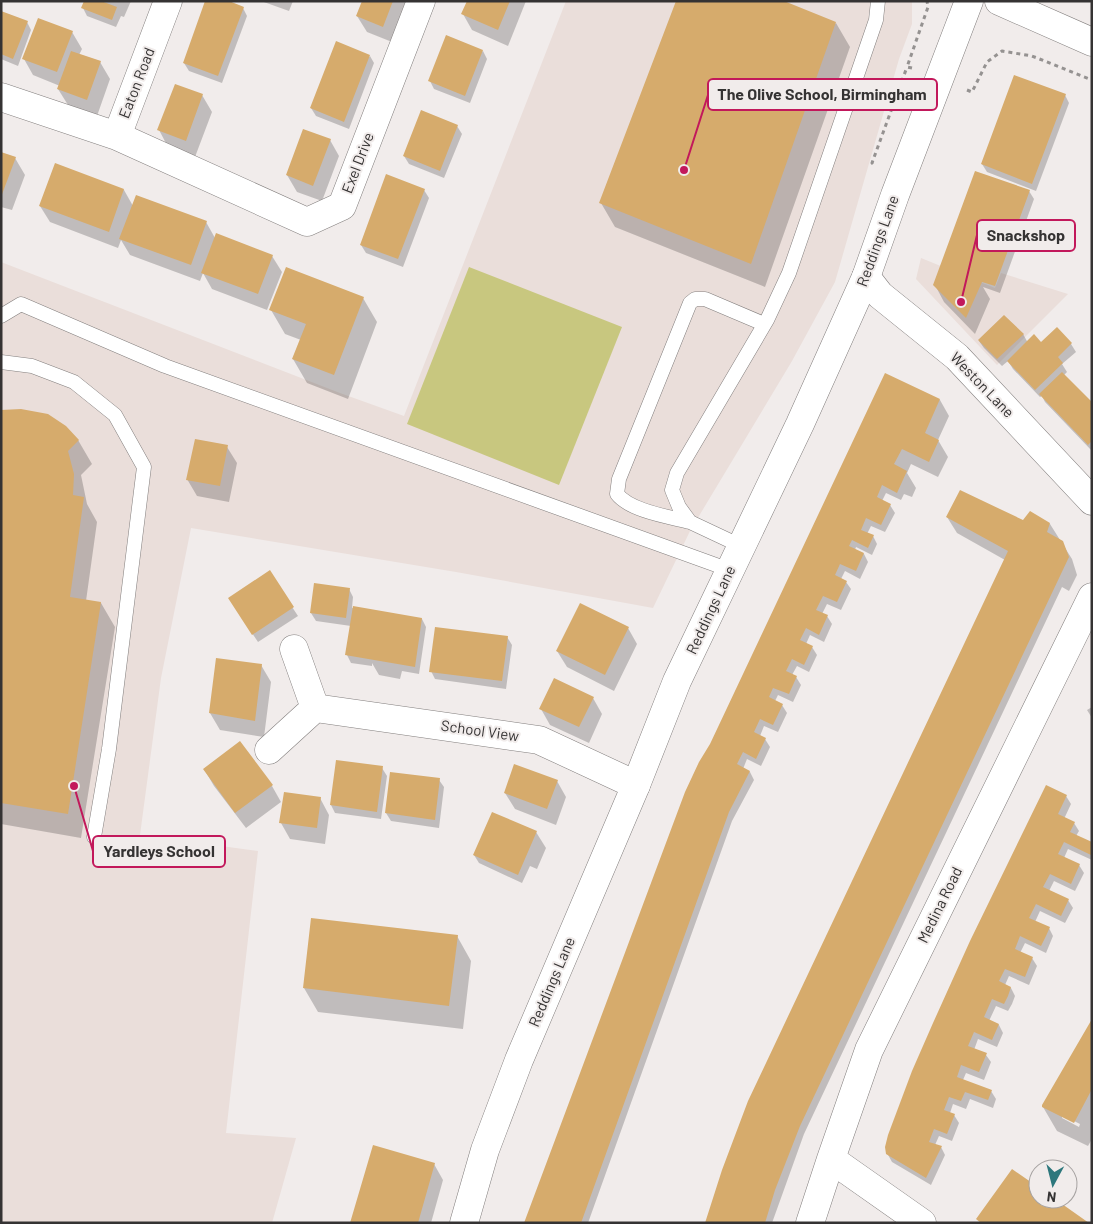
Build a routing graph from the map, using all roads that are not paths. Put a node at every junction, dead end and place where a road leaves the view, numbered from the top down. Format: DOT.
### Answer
graph roads {
  1 [pos="168,1"];
  2 [pos="420,1"];
  3 [pos="878,1"];
  4 [pos="969,1"];
  5 [pos="999,1"];
  6 [pos="1092,42"];
  7 [pos="1,97"];
  8 [pos="117,136"];
  9 [pos="866,277"];
  10 [pos="1,316"];
  11 [pos="764,324"];
  12 [pos="1,362"];
  13 [pos="1092,501"];
  14 [pos="690,522"];
  15 [pos="741,546"];
  16 [pos="730,570"];
  17 [pos="1092,597"];
  18 [pos="294,649"];
  19 [pos="315,708"];
  20 [pos="269,750"];
  21 [pos="636,785"];
  22 [pos="94,837"];
  23 [pos="831,1159"];
  24 [pos="464,1223"];
  25 [pos="810,1223"];
  26 [pos="922,1223"];
  1 -- 8 [label="street, Eaton Road"];
  2 -- 8 [label="street, Exel Drive"];
  3 -- 11 [label="lane"];
  4 -- 9 [label="street, Reddings Lane"];
  5 -- 6 [label="street"];
  7 -- 8 [label="street, Eaton Road"];
  9 -- 13 [label="street, Weston Lane"];
  9 -- 15 [label="street, Reddings Lane"];
  10 -- 16 [label="lane"];
  11 -- 14 [label="lane"];
  11 -- 14 [label="lane"];
  12 -- 22 [label="lane"];
  14 -- 15 [label="lane"];
  15 -- 16 [label="street, Reddings Lane"];
  16 -- 21 [label="street, Reddings Lane"];
  17 -- 23 [label="street, Medina Road"];
  18 -- 19 [label="street"];
  19 -- 20 [label="street"];
  19 -- 21 [label="street, School View"];
  21 -- 24 [label="street, Reddings Lane"];
  23 -- 25 [label="street, Medina Road"];
  23 -- 26 [label="street"];
}
